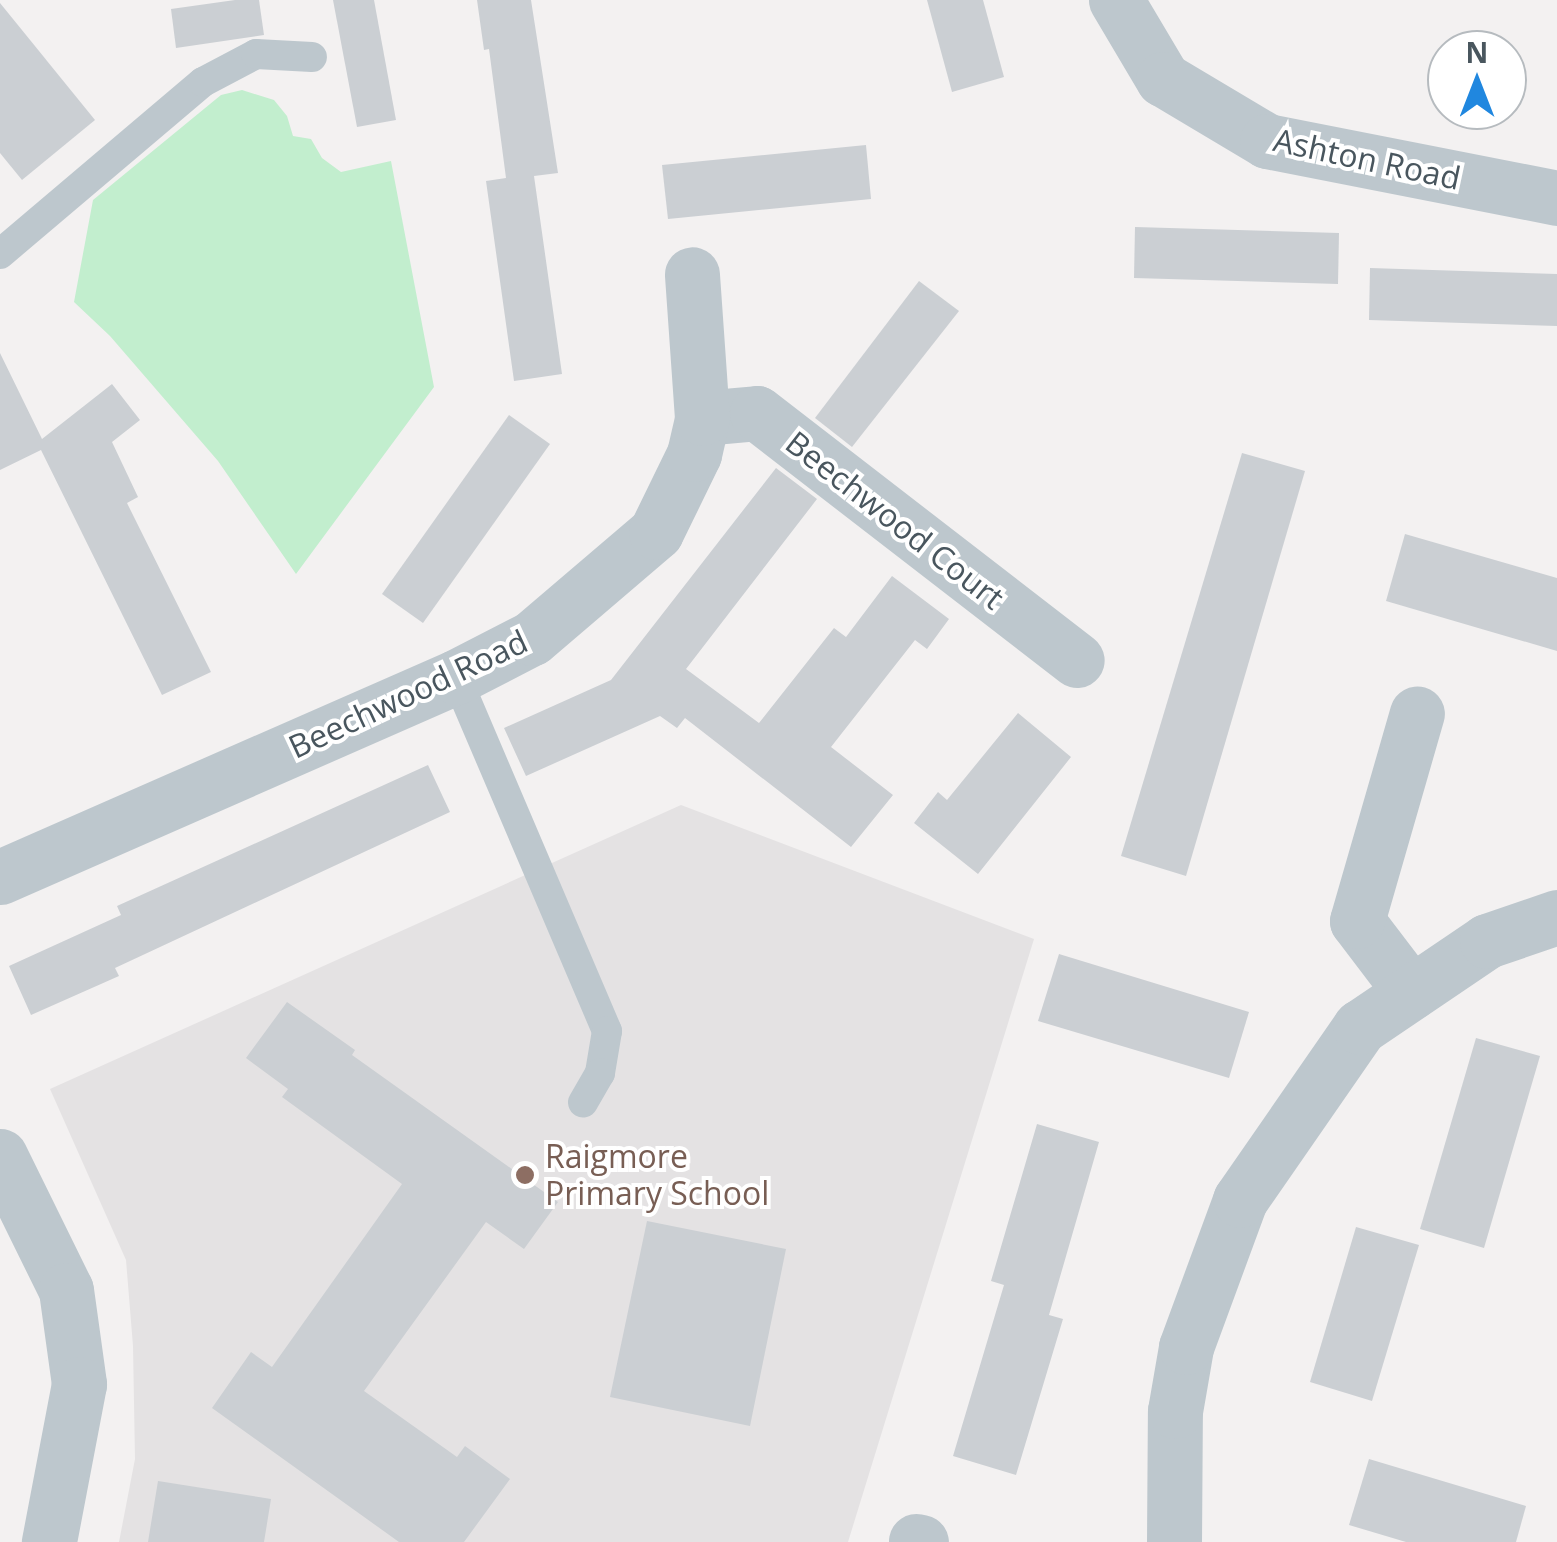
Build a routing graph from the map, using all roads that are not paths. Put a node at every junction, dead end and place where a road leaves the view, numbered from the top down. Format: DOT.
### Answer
graph roads {
  1 [pos="1116,0"];
  2 [pos="312,57"];
  3 [pos="1557,198"];
  4 [pos="0,254"];
  5 [pos="692,274"];
  6 [pos="702,418"];
  7 [pos="1077,660"];
  8 [pos="456,677"];
  9 [pos="1417,712"];
  10 [pos="0,877"];
  11 [pos="1557,917"];
  12 [pos="1411,992"];
  13 [pos="583,1102"];
  14 [pos="0,1156"];
  15 [pos="50,1542"];
  16 [pos="1174,1542"];
  1 -- 3 [label="street, Ashton Road"];
  2 -- 4 [label="lane"];
  5 -- 6 [label="street, Beechwood Road"];
  6 -- 7 [label="street, Beechwood Court"];
  6 -- 8 [label="street, Beechwood Road"];
  8 -- 10 [label="street, Beechwood Road"];
  8 -- 13 [label="lane"];
  9 -- 12 [label="street"];
  11 -- 12 [label="street"];
  12 -- 16 [label="street"];
  14 -- 15 [label="street"];
}
